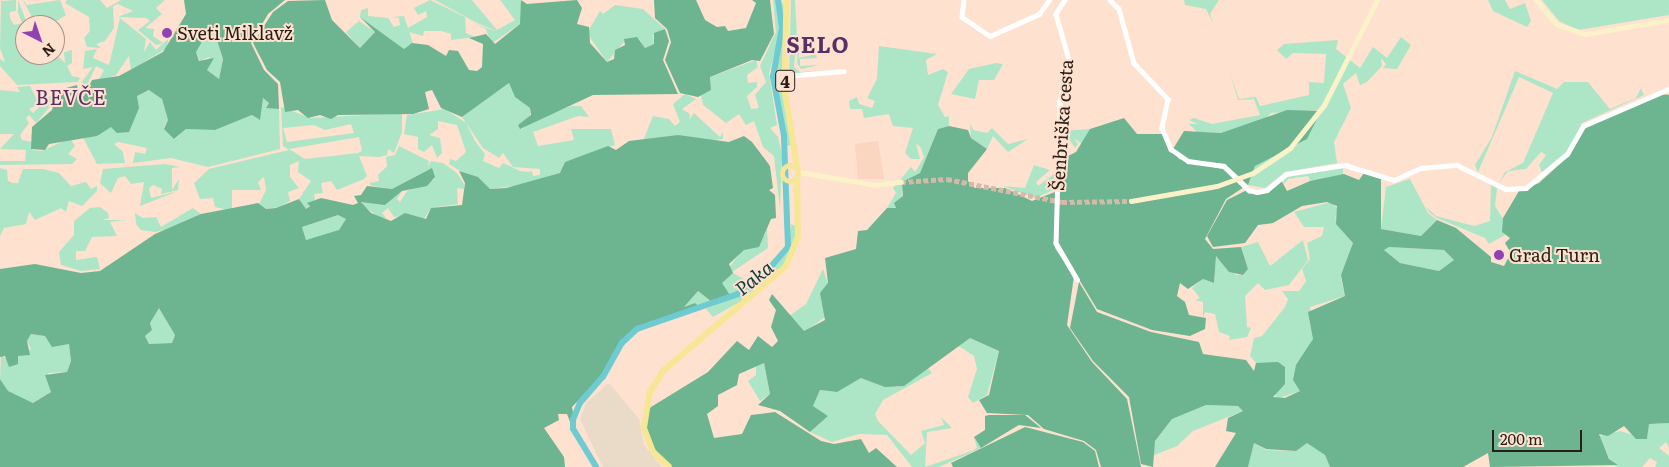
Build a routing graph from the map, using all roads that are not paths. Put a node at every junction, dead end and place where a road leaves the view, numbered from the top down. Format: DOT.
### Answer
graph roads {
  1 [pos="787,0"];
  2 [pos="964,0"];
  3 [pos="1049,0"];
  4 [pos="1066,0"];
  5 [pos="1110,0"];
  6 [pos="1377,0"];
  7 [pos="1537,2"];
  8 [pos="1669,20"];
  9 [pos="844,71"];
  10 [pos="785,78"];
  11 [pos="1669,89"];
  12 [pos="793,168"];
  13 [pos="1238,178"];
  14 [pos="791,181"];
  15 [pos="901,182"];
  16 [pos="1131,201"];
  17 [pos="1077,278"];
  18 [pos="669,467"];
  1 -- 10 [label="main road, 4"];
  2 -- 3 [label="street"];
  4 -- 17 [label="street, Šenbriška cesta"];
  5 -- 13 [label="street"];
  6 -- 13 [label="main road"];
  7 -- 8 [label="main road"];
  9 -- 10 [label="street"];
  10 -- 12 [label="main road, 4"];
  11 -- 13 [label="street"];
  12 -- 14 [label="main road, 4"];
  12 -- 14 [label="main road, 4"];
  12 -- 15 [label="main road"];
  13 -- 16 [label="main road"];
  14 -- 18 [label="main road, 4"];
}
